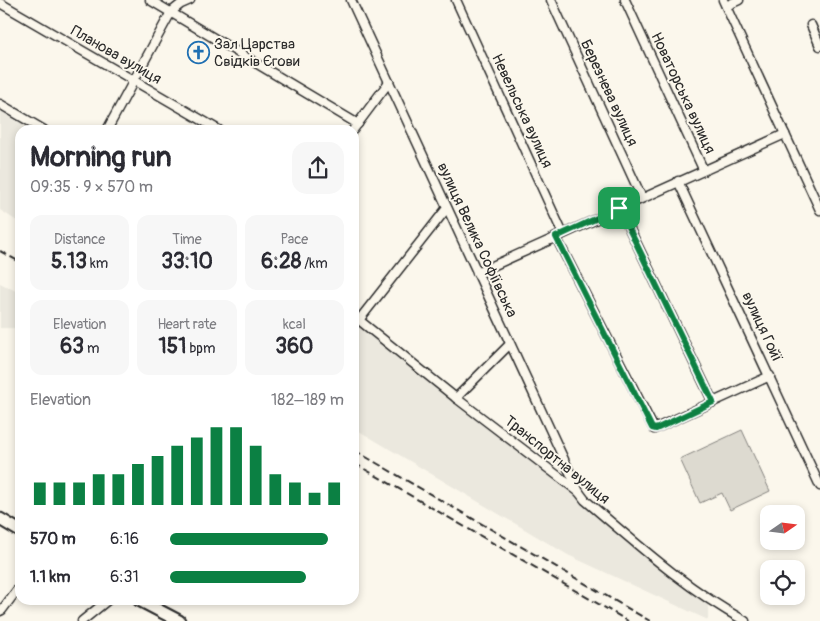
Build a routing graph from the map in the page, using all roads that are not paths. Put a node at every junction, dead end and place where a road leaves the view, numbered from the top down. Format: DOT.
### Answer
graph roads {
  1 [pos="150,0"];
  2 [pos="190,0"];
  3 [pos="351,0"];
  4 [pos="456,0"];
  5 [pos="551,0"];
  6 [pos="625,0"];
  7 [pos="739,0"];
  8 [pos="0,3"];
  9 [pos="724,3"];
  10 [pos="171,12"];
  11 [pos="811,25"];
  12 [pos="820,46"];
  13 [pos="134,81"];
  14 [pos="389,82"];
  15 [pos="0,104"];
  16 [pos="36,125"];
  17 [pos="110,125"];
  18 [pos="210,125"];
  19 [pos="353,125"];
  20 [pos="357,125"];
  21 [pos="784,134"];
  22 [pos="704,169"];
  23 [pos="678,181"];
  24 [pos="642,198"];
  25 [pos="447,208"];
  26 [pos="619,208"];
  27 [pos="820,210"];
  28 [pos="560,235"];
  29 [pos="477,273"];
  30 [pos="359,314"];
  31 [pos="359,320"];
  32 [pos="510,344"];
  33 [pos="770,376"];
  34 [pos="456,398"];
  35 [pos="713,402"];
  36 [pos="820,486"];
  37 [pos="579,492"];
  38 [pos="0,520"];
  39 [pos="15,528"];
  40 [pos="15,593"];
  41 [pos="102,605"];
  42 [pos="149,605"];
  43 [pos="0,611"];
  44 [pos="82,621"];
  45 [pos="178,621"];
  46 [pos="745,621"];
  1 -- 10 [label="street"];
  2 -- 10 [label="street"];
  3 -- 14 [label="street, вулиця Велика Софіївська"];
  4 -- 28 [label="street, Невельська вулиця"];
  5 -- 24 [label="street, Березнева вулиця"];
  6 -- 22 [label="street, Новаторська вулиця"];
  7 -- 9 [label="street"];
  8 -- 13 [label="street, Планова вулиця"];
  9 -- 21 [label="street"];
  10 -- 13 [label="street"];
  10 -- 19 [label="street"];
  11 -- 12 [label="street"];
  13 -- 17 [label="street"];
  13 -- 18 [label="street, Планова вулиця"];
  14 -- 20 [label="street"];
  14 -- 25 [label="street, вулиця Велика Софіївська"];
  15 -- 16 [label="street"];
  21 -- 22 [label="street"];
  21 -- 27 [label="street"];
  22 -- 23 [label="street"];
  23 -- 24 [label="street"];
  23 -- 33 [label="street, вулиця Гойї"];
  24 -- 26 [label="street"];
  25 -- 29 [label="street, вулиця Велика Софіївська"];
  25 -- 30 [label="street"];
  26 -- 28 [label="street"];
  26 -- 35 [label="street"];
  28 -- 29 [label="street"];
  28 -- 35 [label="street, Невельська вулиця"];
  29 -- 32 [label="street, вулиця Велика Софіївська"];
  31 -- 34 [label="street, Транспортна вулиця"];
  32 -- 34 [label="street"];
  32 -- 37 [label="street, вулиця Велика Софіївська"];
  33 -- 35 [label="street"];
  33 -- 36 [label="street, вулиця Гойї"];
  34 -- 37 [label="street, Транспортна вулиця"];
  37 -- 46 [label="street, Транспортна вулиця"];
  38 -- 39 [label="main road"];
  40 -- 43 [label="street"];
  41 -- 44 [label="street"];
  42 -- 45 [label="main road"];
}
